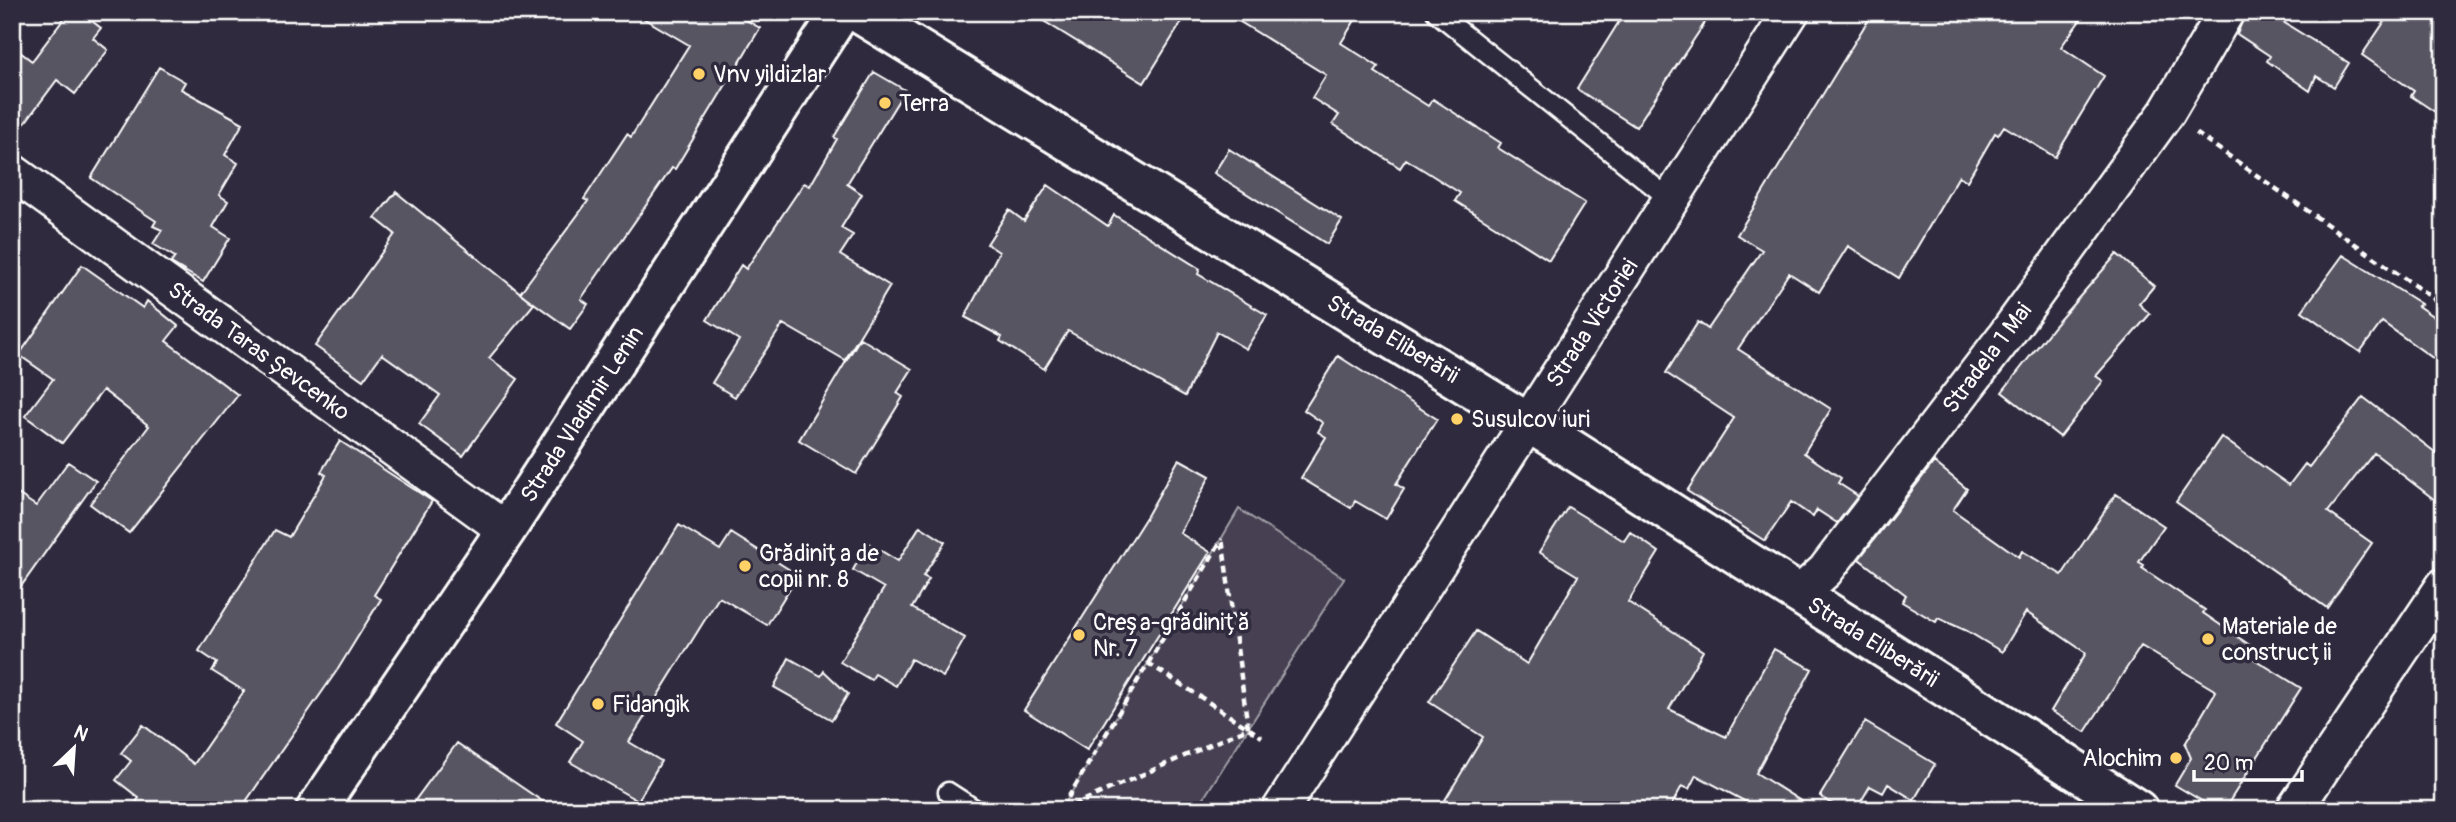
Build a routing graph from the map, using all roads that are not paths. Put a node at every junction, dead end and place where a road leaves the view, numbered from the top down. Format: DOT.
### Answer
graph roads {
  1 [pos="841,12"];
  2 [pos="857,12"];
  3 [pos="1436,12"];
  4 [pos="1791,12"];
  5 [pos="2226,12"];
  6 [pos="12,172"];
  7 [pos="1671,200"];
  8 [pos="1528,422"];
  9 [pos="506,530"];
  10 [pos="2444,586"];
  11 [pos="1798,595"];
  12 [pos="948,792"];
  13 [pos="316,810"];
  14 [pos="976,810"];
  15 [pos="1280,810"];
  16 [pos="2138,810"];
  17 [pos="2294,810"];
  1 -- 9 [label="main road, Strada Vladimir Lenin"];
  2 -- 8 [label="main road, Strada Eliberării"];
  3 -- 7 [label="lane"];
  4 -- 7 [label="street, Strada Victoriei"];
  5 -- 11 [label="street, Stradela 1 Mai"];
  6 -- 9 [label="street, Strada Taras Șevcenko"];
  7 -- 8 [label="street, Strada Victoriei"];
  8 -- 11 [label="main road, Strada Eliberării"];
  8 -- 15 [label="street, Strada Victoriei"];
  9 -- 13 [label="main road, Strada Vladimir Lenin"];
  10 -- 17 [label="street"];
  11 -- 16 [label="main road, Strada Eliberării"];
  12 -- 14 [label="lane"];
}
